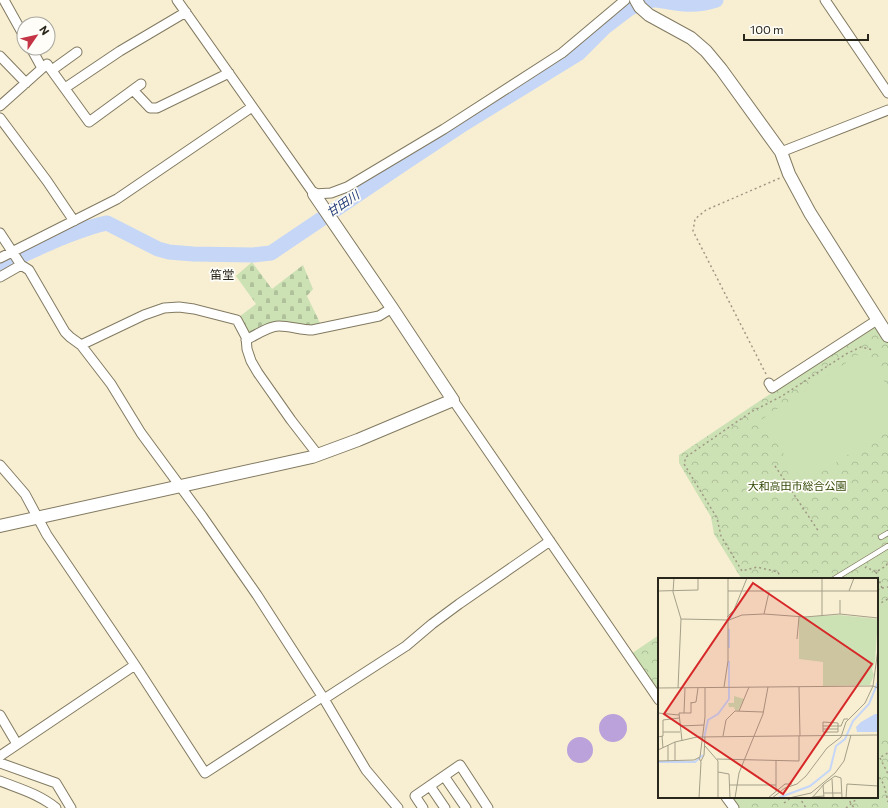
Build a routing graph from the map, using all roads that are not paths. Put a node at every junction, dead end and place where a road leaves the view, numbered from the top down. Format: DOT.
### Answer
graph roads {
  1 [pos="4,0"];
  2 [pos="177,0"];
  3 [pos="625,0"];
  4 [pos="825,0"];
  5 [pos="638,4"];
  6 [pos="186,12"];
  7 [pos="16,22"];
  8 [pos="77,52"];
  9 [pos="35,56"];
  10 [pos="2,61"];
  11 [pos="42,68"];
  12 [pos="52,70"];
  13 [pos="228,73"];
  14 [pos="26,83"];
  15 [pos="141,84"];
  16 [pos="65,88"];
  17 [pos="133,90"];
  18 [pos="888,93"];
  19 [pos="0,106"];
  20 [pos="252,107"];
  21 [pos="888,110"];
  22 [pos="0,118"];
  23 [pos="781,152"];
  24 [pos="314,194"];
  25 [pos="74,221"];
  26 [pos="0,233"];
  27 [pos="13,253"];
  28 [pos="0,258"];
  29 [pos="20,263"];
  30 [pos="0,278"];
  31 [pos="392,308"];
  32 [pos="877,320"];
  33 [pos="888,336"];
  34 [pos="246,340"];
  35 [pos="81,344"];
  36 [pos="769,382"];
  37 [pos="453,400"];
  38 [pos="318,455"];
  39 [pos="0,465"];
  40 [pos="180,486"];
  41 [pos="37,518"];
  42 [pos="0,526"];
  43 [pos="888,534"];
  44 [pos="881,537"];
  45 [pos="550,541"];
  46 [pos="888,546"];
  47 [pos="836,578"];
  48 [pos="135,665"];
  49 [pos="323,698"];
  50 [pos="658,699"];
  51 [pos="0,714"];
  52 [pos="17,744"];
  53 [pos="0,756"];
  54 [pos="0,763"];
  55 [pos="444,776"];
  56 [pos="0,781"];
  57 [pos="430,786"];
  58 [pos="727,798"];
  59 [pos="486,807"];
  60 [pos="56,808"];
  61 [pos="71,808"];
  62 [pos="398,808"];
  63 [pos="423,808"];
  64 [pos="445,808"];
  65 [pos="466,808"];
  66 [pos="734,808"];
  1 -- 7 [label="street"];
  2 -- 6 [label="street"];
  3 -- 24 [label="street"];
  4 -- 18 [label="street"];
  5 -- 23 [label="street"];
  6 -- 13 [label="street"];
  6 -- 16 [label="street"];
  8 -- 12 [label="street"];
  9 -- 11 [label="street"];
  10 -- 14 [label="street"];
  11 -- 12 [label="street"];
  11 -- 14 [label="street"];
  12 -- 16 [label="street"];
  13 -- 17 [label="street"];
  13 -- 20 [label="street"];
  14 -- 19 [label="street"];
  15 -- 17 [label="street"];
  16 -- 17 [label="street"];
  20 -- 24 [label="street"];
  20 -- 25 [label="street"];
  21 -- 23 [label="street"];
  22 -- 25 [label="street"];
  23 -- 32 [label="street"];
  24 -- 31 [label="street"];
  25 -- 27 [label="street"];
  26 -- 27 [label="street"];
  27 -- 28 [label="street"];
  27 -- 29 [label="street"];
  29 -- 30 [label="street"];
  29 -- 35 [label="street"];
  31 -- 34 [label="street"];
  31 -- 37 [label="street"];
  32 -- 33 [label="street"];
  32 -- 36 [label="street"];
  34 -- 35 [label="street"];
  34 -- 38 [label="street"];
  35 -- 40 [label="street"];
  37 -- 38 [label="street"];
  37 -- 45 [label="street"];
  38 -- 40 [label="street"];
  39 -- 41 [label="street"];
  40 -- 41 [label="street"];
  40 -- 49 [label="street"];
  41 -- 42 [label="street"];
  41 -- 48 [label="street"];
  43 -- 44 [label="lane"];
  45 -- 49 [label="street"];
  45 -- 50 [label="street"];
  46 -- 47 [label="lane"];
  48 -- 49 [label="street"];
  48 -- 52 [label="street"];
  49 -- 62 [label="street"];
  51 -- 52 [label="street"];
  52 -- 53 [label="street"];
  54 -- 61 [label="street"];
  55 -- 57 [label="street"];
  55 -- 59 [label="street"];
  55 -- 65 [label="street"];
  56 -- 60 [label="street"];
  57 -- 63 [label="street"];
  57 -- 64 [label="street"];
  58 -- 66 [label="street"];
}
